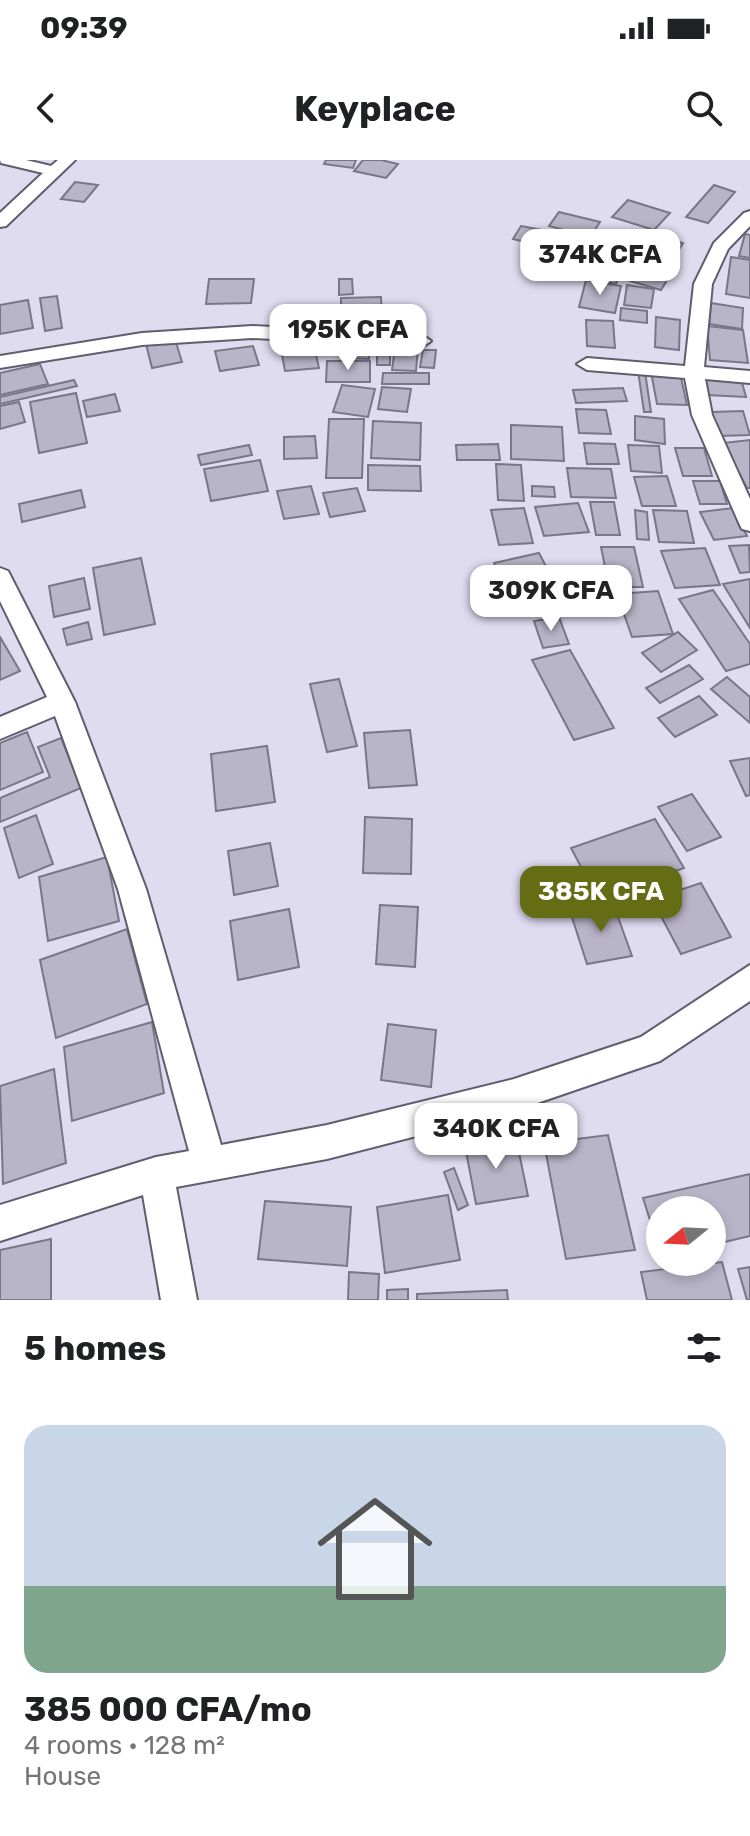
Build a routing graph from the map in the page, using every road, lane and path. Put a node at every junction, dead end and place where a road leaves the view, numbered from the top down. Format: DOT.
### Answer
graph roads {
  1 [pos="6,160"];
  2 [pos="67,160"];
  3 [pos="53,171"];
  4 [pos="750,216"];
  5 [pos="0,222"];
  6 [pos="422,341"];
  7 [pos="0,362"];
  8 [pos="587,364"];
  9 [pos="694,372"];
  10 [pos="750,377"];
  11 [pos="750,523"];
  12 [pos="0,577"];
  13 [pos="62,702"];
  14 [pos="0,728"];
  15 [pos="750,980"];
  16 [pos="209,1162"];
  17 [pos="156,1174"];
  18 [pos="0,1223"];
  19 [pos="179,1300"];
  1 -- 3 [label="street"];
  2 -- 3 [label="street"];
  3 -- 5 [label="street"];
  4 -- 9 [label="street"];
  6 -- 7 [label="street"];
  8 -- 9 [label="street"];
  9 -- 10 [label="street"];
  9 -- 11 [label="street"];
  12 -- 13 [label="street"];
  13 -- 14 [label="street"];
  13 -- 16 [label="street"];
  15 -- 16 [label="street"];
  16 -- 17 [label="street"];
  17 -- 18 [label="street"];
  17 -- 19 [label="street"];
}
